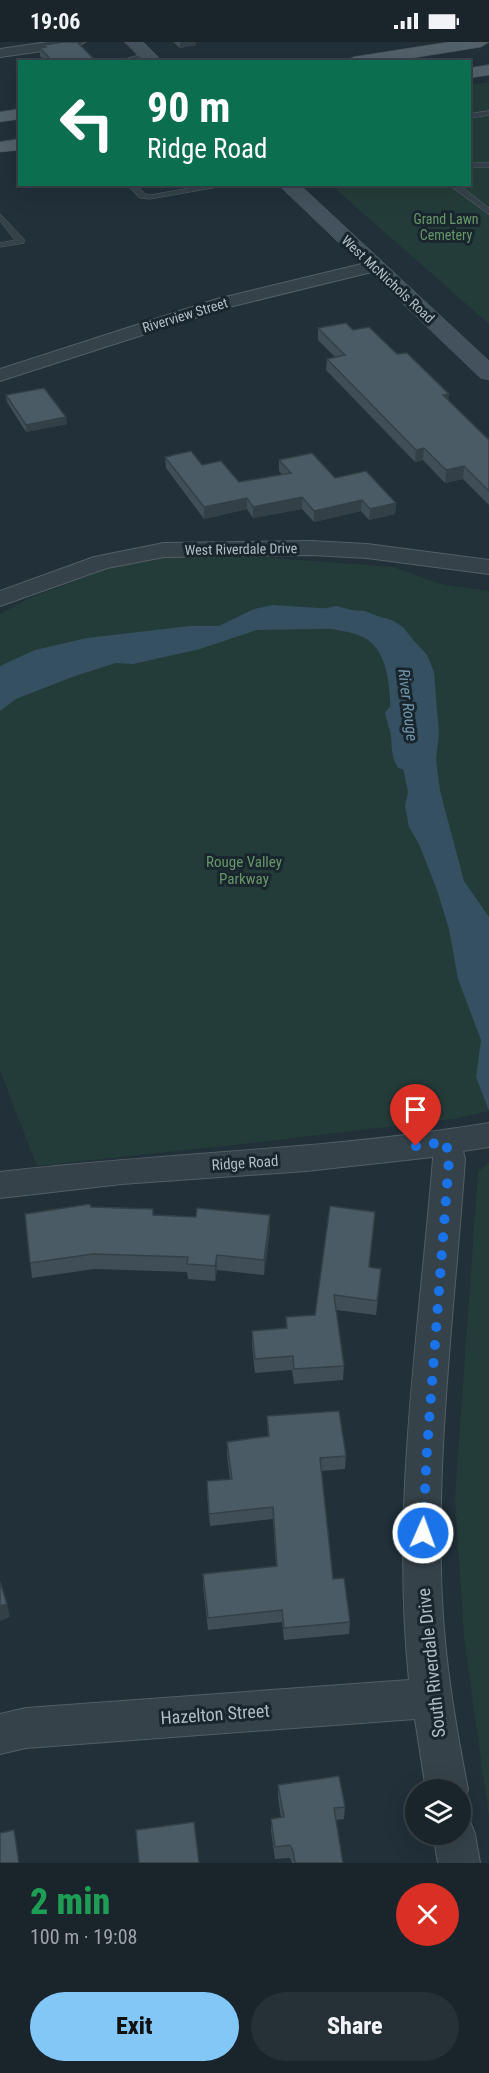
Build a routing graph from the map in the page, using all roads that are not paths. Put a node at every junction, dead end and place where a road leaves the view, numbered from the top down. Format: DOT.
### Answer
graph roads {
  1 [pos="78,42"];
  2 [pos="133,42"];
  3 [pos="481,42"];
  4 [pos="0,53"];
  5 [pos="151,58"];
  6 [pos="132,60"];
  7 [pos="366,60"];
  8 [pos="489,62"];
  9 [pos="471,65"];
  10 [pos="489,70"];
  11 [pos="471,74"];
  12 [pos="489,113"];
  13 [pos="471,116"];
  14 [pos="18,144"];
  15 [pos="0,147"];
  16 [pos="471,165"];
  17 [pos="489,165"];
  18 [pos="133,186"];
  19 [pos="219,186"];
  20 [pos="289,186"];
  21 [pos="455,186"];
  22 [pos="489,212"];
  23 [pos="0,216"];
  24 [pos="0,244"];
  25 [pos="374,266"];
  26 [pos="489,373"];
  27 [pos="0,375"];
  28 [pos="489,567"];
  29 [pos="0,599"];
  30 [pos="468,1139"];
  31 [pos="0,1185"];
  32 [pos="431,1698"];
  33 [pos="0,1734"];
  34 [pos="445,1779"];
  35 [pos="456,1845"];
  36 [pos="459,1863"];
  1 -- 4 [label="street"];
  2 -- 5 [label="main road"];
  3 -- 7 [label="main road"];
  5 -- 6 [label="lane"];
  8 -- 9 [label="main road"];
  10 -- 11 [label="main road"];
  12 -- 13 [label="lane"];
  14 -- 15 [label="main road"];
  16 -- 17 [label="lane"];
  18 -- 19 [label="lane"];
  20 -- 25 [label="main road, West McNichols Road"];
  21 -- 22 [label="lane"];
  23 -- 24 [label="lane"];
  25 -- 26 [label="main road, West McNichols Road"];
  25 -- 27 [label="street, Riverview Street"];
  28 -- 29 [label="street, West Riverdale Drive"];
  30 -- 31 [label="street, Ridge Road"];
  30 -- 32 [label="street, South Riverdale Drive"];
  32 -- 33 [label="street, Hazelton Street"];
  32 -- 34 [label="street, South Riverdale Drive"];
  35 -- 36 [label="street"];
}
